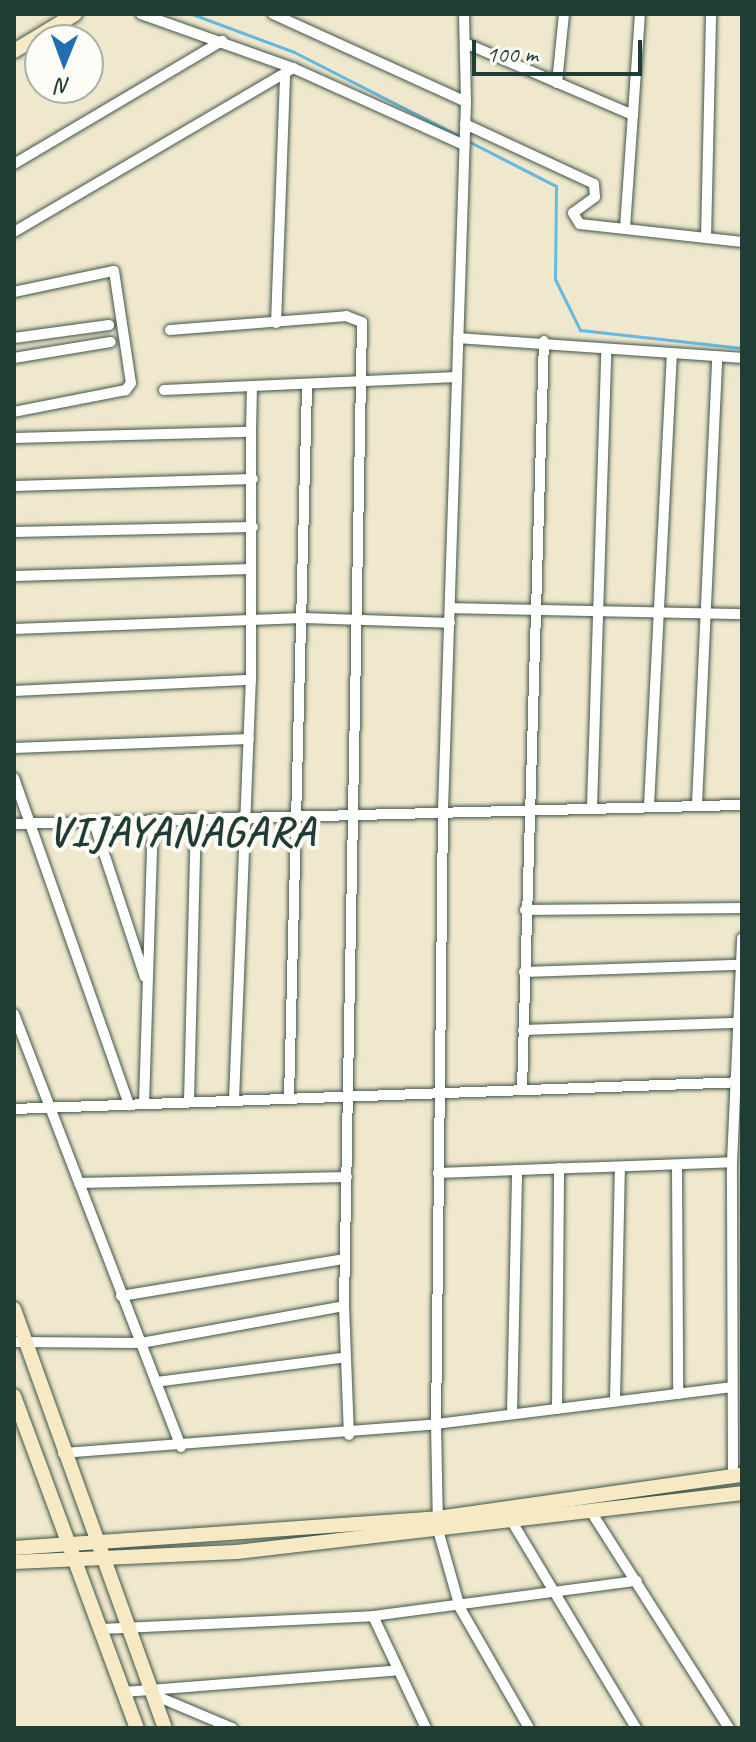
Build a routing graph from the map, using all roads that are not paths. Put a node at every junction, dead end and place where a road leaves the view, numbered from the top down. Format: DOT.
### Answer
graph roads {
  1 [pos="75,14"];
  2 [pos="141,14"];
  3 [pos="273,14"];
  4 [pos="464,14"];
  5 [pos="564,14"];
  6 [pos="640,14"];
  7 [pos="711,14"];
  8 [pos="222,41"];
  9 [pos="465,43"];
  10 [pos="14,51"];
  11 [pos="289,70"];
  12 [pos="557,83"];
  13 [pos="466,102"];
  14 [pos="633,115"];
  15 [pos="465,124"];
  16 [pos="464,145"];
  17 [pos="14,164"];
  18 [pos="625,228"];
  19 [pos="14,232"];
  20 [pos="706,238"];
  21 [pos="742,242"];
  22 [pos="14,292"];
  23 [pos="276,323"];
  24 [pos="109,325"];
  25 [pos="95,327"];
  26 [pos="170,330"];
  27 [pos="17,338"];
  28 [pos="458,338"];
  29 [pos="544,341"];
  30 [pos="111,342"];
  31 [pos="98,344"];
  32 [pos="606,350"];
  33 [pos="672,354"];
  34 [pos="717,356"];
  35 [pos="18,358"];
  36 [pos="742,358"];
  37 [pos="457,377"];
  38 [pos="365,382"];
  39 [pos="252,386"];
  40 [pos="307,386"];
  41 [pos="164,390"];
  42 [pos="14,412"];
  43 [pos="251,432"];
  44 [pos="14,438"];
  45 [pos="253,479"];
  46 [pos="14,486"];
  47 [pos="253,527"];
  48 [pos="14,532"];
  49 [pos="251,569"];
  50 [pos="14,576"];
  51 [pos="450,608"];
  52 [pos="535,610"];
  53 [pos="600,612"];
  54 [pos="655,613"];
  55 [pos="705,614"];
  56 [pos="742,614"];
  57 [pos="303,618"];
  58 [pos="251,620"];
  59 [pos="360,620"];
  60 [pos="450,623"];
  61 [pos="14,629"];
  62 [pos="251,680"];
  63 [pos="14,691"];
  64 [pos="249,739"];
  65 [pos="14,748"];
  66 [pos="14,778"];
  67 [pos="697,804"];
  68 [pos="742,805"];
  69 [pos="649,806"];
  70 [pos="592,807"];
  71 [pos="528,809"];
  72 [pos="443,811"];
  73 [pos="356,819"];
  74 [pos="300,821"];
  75 [pos="247,822"];
  76 [pos="31,823"];
  77 [pos="94,823"];
  78 [pos="196,823"];
  79 [pos="14,824"];
  80 [pos="153,824"];
  81 [pos="742,908"];
  82 [pos="525,910"];
  83 [pos="742,938"];
  84 [pos="740,965"];
  85 [pos="524,972"];
  86 [pos="147,984"];
  87 [pos="14,1014"];
  88 [pos="739,1023"];
  89 [pos="523,1030"];
  90 [pos="739,1082"];
  91 [pos="522,1089"];
  92 [pos="441,1093"];
  93 [pos="348,1096"];
  94 [pos="289,1098"];
  95 [pos="234,1100"];
  96 [pos="189,1102"];
  97 [pos="144,1104"];
  98 [pos="129,1105"];
  99 [pos="49,1108"];
  100 [pos="14,1109"];
  101 [pos="732,1162"];
  102 [pos="677,1165"];
  103 [pos="620,1167"];
  104 [pos="559,1168"];
  105 [pos="517,1170"];
  106 [pos="438,1173"];
  107 [pos="347,1177"];
  108 [pos="79,1183"];
  109 [pos="345,1259"];
  110 [pos="121,1296"];
  111 [pos="344,1306"];
  112 [pos="14,1309"];
  113 [pos="20,1341"];
  114 [pos="141,1343"];
  115 [pos="342,1358"];
  116 [pos="156,1382"];
  117 [pos="732,1387"];
  118 [pos="678,1394"];
  119 [pos="14,1396"];
  120 [pos="615,1401"];
  121 [pos="557,1409"];
  122 [pos="512,1414"];
  123 [pos="436,1424"];
  124 [pos="349,1435"];
  125 [pos="181,1447"];
  126 [pos="63,1453"];
  127 [pos="737,1476"];
  128 [pos="742,1493"];
  129 [pos="590,1510"];
  130 [pos="511,1520"];
  131 [pos="438,1524"];
  132 [pos="14,1548"];
  133 [pos="102,1551"];
  134 [pos="73,1554"];
  135 [pos="14,1562"];
  136 [pos="637,1581"];
  137 [pos="553,1594"];
  138 [pos="460,1608"];
  139 [pos="373,1616"];
  140 [pos="101,1629"];
  141 [pos="131,1631"];
  142 [pos="393,1671"];
  143 [pos="124,1692"];
  144 [pos="152,1692"];
  145 [pos="137,1728"];
  146 [pos="165,1728"];
  147 [pos="232,1728"];
  148 [pos="426,1728"];
  149 [pos="529,1728"];
  150 [pos="636,1728"];
  151 [pos="729,1728"];
  1 -- 10 [label="street"];
  2 -- 8 [label="street"];
  3 -- 13 [label="street"];
  4 -- 9 [label="street"];
  5 -- 12 [label="street"];
  6 -- 14 [label="street"];
  7 -- 20 [label="street"];
  8 -- 11 [label="street"];
  8 -- 17 [label="street"];
  9 -- 12 [label="street"];
  9 -- 13 [label="street"];
  11 -- 16 [label="street"];
  11 -- 19 [label="street"];
  11 -- 23 [label="street"];
  12 -- 14 [label="street"];
  13 -- 15 [label="street"];
  14 -- 18 [label="street"];
  15 -- 16 [label="street"];
  15 -- 18 [label="street"];
  16 -- 28 [label="street"];
  18 -- 20 [label="street"];
  20 -- 21 [label="street"];
  22 -- 42 [label="street"];
  23 -- 26 [label="street"];
  23 -- 38 [label="street"];
  24 -- 25 [label="street"];
  25 -- 27 [label="street"];
  25 -- 31 [label="street"];
  27 -- 35 [label="street"];
  28 -- 29 [label="street"];
  28 -- 37 [label="street"];
  29 -- 32 [label="street"];
  29 -- 52 [label="street"];
  30 -- 31 [label="street"];
  31 -- 35 [label="street"];
  32 -- 33 [label="street"];
  32 -- 53 [label="street"];
  33 -- 34 [label="street"];
  33 -- 54 [label="street"];
  34 -- 36 [label="street"];
  34 -- 55 [label="street"];
  37 -- 38 [label="street"];
  37 -- 51 [label="street"];
  38 -- 40 [label="street"];
  38 -- 59 [label="street"];
  39 -- 40 [label="street"];
  39 -- 41 [label="street"];
  39 -- 43 [label="street"];
  40 -- 57 [label="street"];
  43 -- 44 [label="street"];
  43 -- 45 [label="street"];
  45 -- 46 [label="street"];
  45 -- 47 [label="street"];
  47 -- 48 [label="street"];
  47 -- 49 [label="street"];
  49 -- 50 [label="street"];
  49 -- 58 [label="street"];
  51 -- 52 [label="street"];
  51 -- 60 [label="street"];
  52 -- 53 [label="street"];
  52 -- 71 [label="street"];
  53 -- 54 [label="street"];
  53 -- 70 [label="street"];
  54 -- 55 [label="street"];
  54 -- 69 [label="street"];
  55 -- 56 [label="street"];
  55 -- 67 [label="street"];
  57 -- 58 [label="street"];
  57 -- 59 [label="street"];
  57 -- 74 [label="street"];
  58 -- 61 [label="street"];
  58 -- 62 [label="street"];
  59 -- 60 [label="street"];
  59 -- 73 [label="street"];
  60 -- 72 [label="street"];
  62 -- 63 [label="street"];
  62 -- 64 [label="street"];
  64 -- 65 [label="street"];
  64 -- 75 [label="street"];
  66 -- 76 [label="street"];
  67 -- 68 [label="street"];
  67 -- 69 [label="street"];
  69 -- 70 [label="street"];
  70 -- 71 [label="street"];
  71 -- 72 [label="street"];
  71 -- 82 [label="street"];
  72 -- 73 [label="street"];
  72 -- 92 [label="street"];
  73 -- 74 [label="street"];
  73 -- 93 [label="street"];
  74 -- 75 [label="street"];
  74 -- 94 [label="street"];
  75 -- 78 [label="street"];
  75 -- 95 [label="street"];
  76 -- 77 [label="street"];
  76 -- 79 [label="street"];
  76 -- 98 [label="street"];
  77 -- 80 [label="street"];
  77 -- 86 [label="street"];
  78 -- 80 [label="street"];
  78 -- 96 [label="street"];
  80 -- 86 [label="street"];
  81 -- 82 [label="street"];
  82 -- 85 [label="street"];
  83 -- 84 [label="street"];
  84 -- 85 [label="street"];
  84 -- 88 [label="street"];
  85 -- 89 [label="street"];
  86 -- 97 [label="street"];
  87 -- 99 [label="street"];
  88 -- 89 [label="street"];
  88 -- 90 [label="street"];
  89 -- 91 [label="street"];
  90 -- 91 [label="street"];
  90 -- 101 [label="street"];
  91 -- 92 [label="street"];
  92 -- 93 [label="street"];
  92 -- 106 [label="street"];
  93 -- 94 [label="street"];
  93 -- 107 [label="street"];
  94 -- 95 [label="street"];
  95 -- 96 [label="street"];
  96 -- 97 [label="street"];
  97 -- 98 [label="street"];
  98 -- 99 [label="street"];
  99 -- 100 [label="street"];
  99 -- 108 [label="street"];
  101 -- 102 [label="street"];
  101 -- 117 [label="street"];
  102 -- 103 [label="street"];
  102 -- 118 [label="street"];
  103 -- 104 [label="street"];
  103 -- 120 [label="street"];
  104 -- 105 [label="street"];
  104 -- 121 [label="street"];
  105 -- 106 [label="street"];
  105 -- 122 [label="street"];
  106 -- 123 [label="street"];
  107 -- 108 [label="street"];
  107 -- 109 [label="street"];
  108 -- 110 [label="street"];
  109 -- 110 [label="street"];
  109 -- 111 [label="street"];
  110 -- 114 [label="street"];
  111 -- 114 [label="street"];
  111 -- 115 [label="street"];
  112 -- 113 [label="street"];
  113 -- 114 [label="street"];
  113 -- 126 [label="street"];
  114 -- 116 [label="street"];
  115 -- 116 [label="street"];
  115 -- 124 [label="street"];
  116 -- 125 [label="street"];
  117 -- 118 [label="street"];
  117 -- 127 [label="street"];
  118 -- 120 [label="street"];
  119 -- 134 [label="street"];
  120 -- 121 [label="street"];
  121 -- 122 [label="street"];
  122 -- 123 [label="street"];
  123 -- 124 [label="street"];
  123 -- 131 [label="street"];
  124 -- 125 [label="street"];
  125 -- 126 [label="street"];
  126 -- 133 [label="street"];
  127 -- 131 [label="street"];
  128 -- 129 [label="street"];
  129 -- 130 [label="street"];
  129 -- 136 [label="street"];
  130 -- 131 [label="street"];
  130 -- 137 [label="street"];
  131 -- 133 [label="street"];
  131 -- 138 [label="street"];
  132 -- 134 [label="street"];
  133 -- 134 [label="street"];
  133 -- 141 [label="street"];
  134 -- 135 [label="street"];
  134 -- 140 [label="street"];
  136 -- 137 [label="street"];
  136 -- 151 [label="street"];
  137 -- 138 [label="street"];
  137 -- 150 [label="street"];
  138 -- 139 [label="street"];
  138 -- 149 [label="street"];
  139 -- 141 [label="street"];
  139 -- 142 [label="street"];
  140 -- 141 [label="street"];
  140 -- 143 [label="street"];
  141 -- 144 [label="street"];
  142 -- 144 [label="street"];
  142 -- 148 [label="street"];
  143 -- 144 [label="street"];
  143 -- 145 [label="street"];
  144 -- 146 [label="street"];
  144 -- 147 [label="street"];
}
